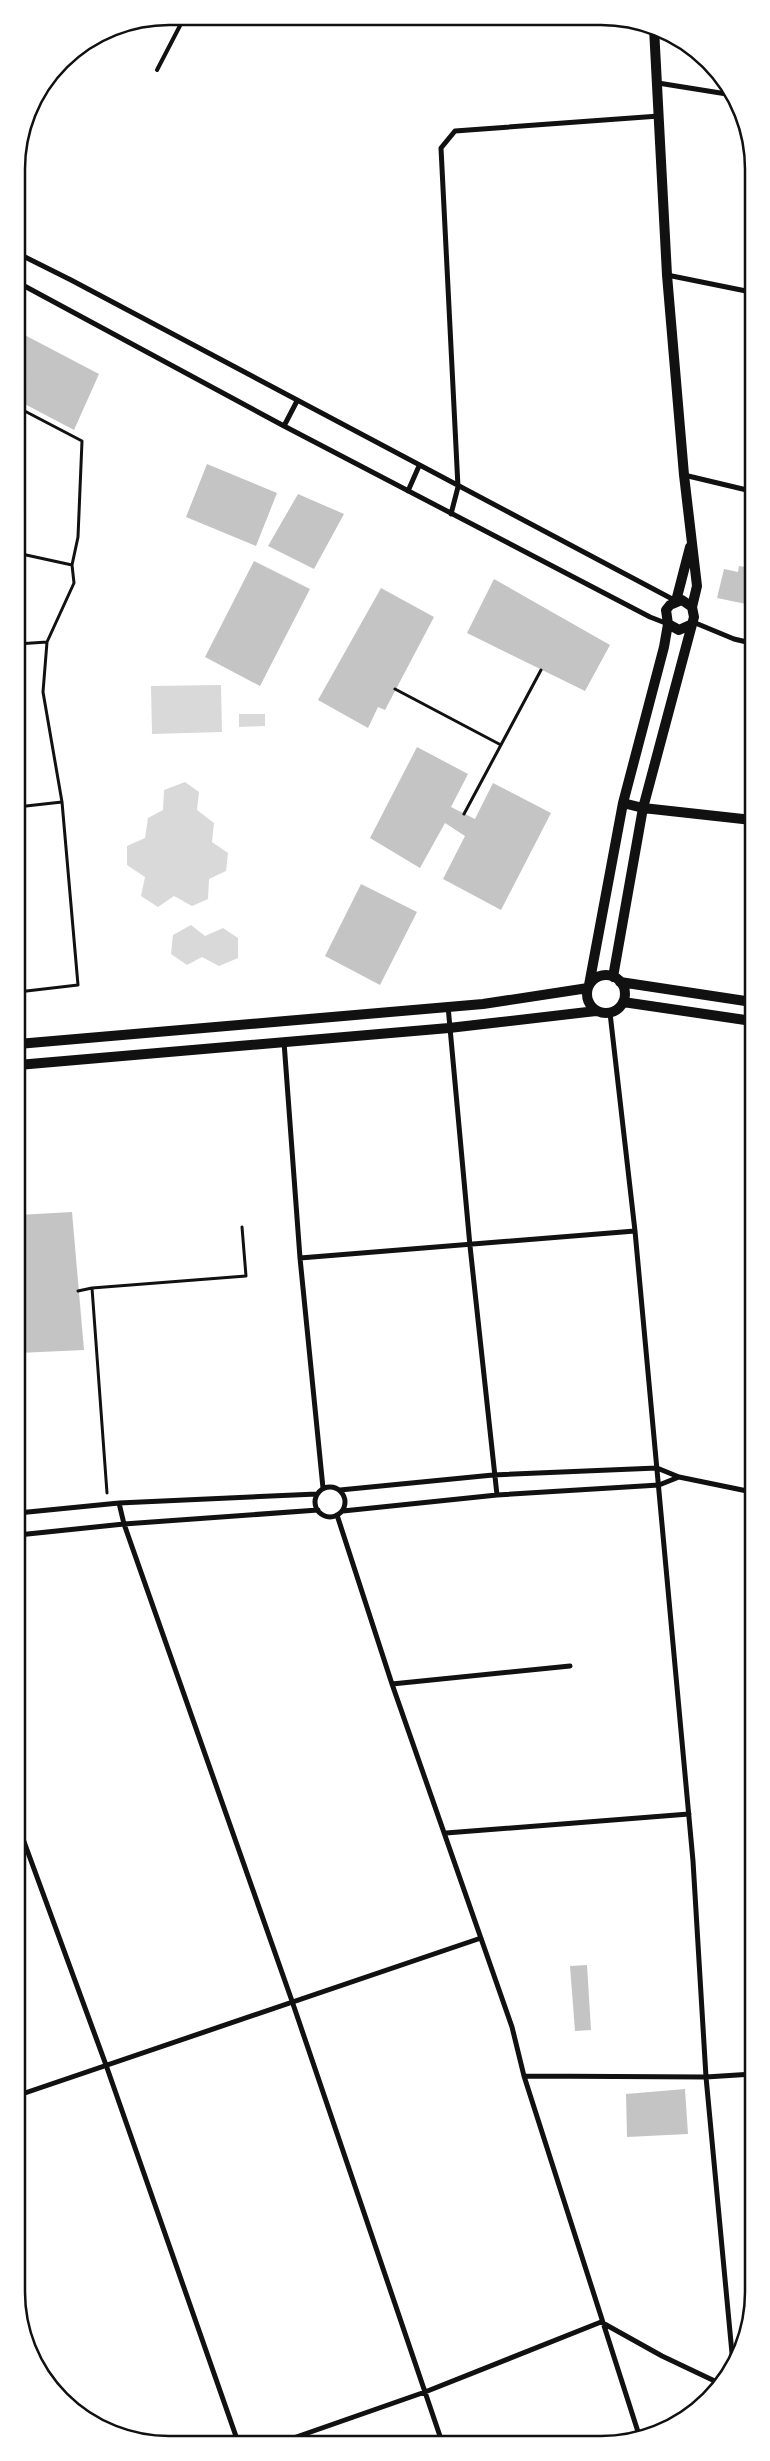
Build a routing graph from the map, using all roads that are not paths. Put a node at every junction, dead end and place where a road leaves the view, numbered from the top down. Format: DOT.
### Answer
graph roads {
  1 [pos="180,25"];
  2 [pos="655,36"];
  3 [pos="157,70"];
  4 [pos="658,83"];
  5 [pos="724,93"];
  6 [pos="659,116"];
  7 [pos="25,258"];
  8 [pos="667,274"];
  9 [pos="25,286"];
  10 [pos="745,291"];
  11 [pos="297,401"];
  12 [pos="284,426"];
  13 [pos="419,466"];
  14 [pos="684,475"];
  15 [pos="458,487"];
  16 [pos="745,490"];
  17 [pos="408,491"];
  18 [pos="452,514"];
  19 [pos="692,538"];
  20 [pos="676,601"];
  21 [pos="692,607"];
  22 [pos="668,624"];
  23 [pos="692,624"];
  24 [pos="745,641"];
  25 [pos="623,803"];
  26 [pos="643,808"];
  27 [pos="745,819"];
  28 [pos="617,979"];
  29 [pos="588,986"];
  30 [pos="745,1001"];
  31 [pos="623,1002"];
  32 [pos="448,1006"];
  33 [pos="596,1011"];
  34 [pos="610,1013"];
  35 [pos="745,1020"];
  36 [pos="449,1028"];
  37 [pos="284,1042"];
  38 [pos="25,1043"];
  39 [pos="25,1064"];
  40 [pos="635,1231"];
  41 [pos="470,1246"];
  42 [pos="300,1258"];
  43 [pos="657,1468"];
  44 [pos="493,1475"];
  45 [pos="679,1477"];
  46 [pos="659,1485"];
  47 [pos="323,1488"];
  48 [pos="340,1490"];
  49 [pos="745,1491"];
  50 [pos="317,1494"];
  51 [pos="497,1495"];
  52 [pos="119,1503"];
  53 [pos="318,1510"];
  54 [pos="343,1510"];
  55 [pos="25,1512"];
  56 [pos="337,1515"];
  57 [pos="124,1524"];
  58 [pos="25,1534"];
  59 [pos="570,1666"];
  60 [pos="392,1684"];
  61 [pos="689,1814"];
  62 [pos="446,1833"];
  63 [pos="25,1847"];
  64 [pos="481,1938"];
  65 [pos="292,2002"];
  66 [pos="106,2065"];
  67 [pos="745,2075"];
  68 [pos="524,2076"];
  69 [pos="706,2078"];
  70 [pos="25,2093"];
  71 [pos="601,2322"];
  72 [pos="732,2352"];
  73 [pos="714,2381"];
  74 [pos="425,2392"];
  75 [pos="638,2431"];
  76 [pos="236,2436"];
  77 [pos="299,2436"];
  78 [pos="440,2436"];
  1 -- 3 [label="lane"];
  2 -- 4 [label="main road"];
  4 -- 5 [label="street"];
  4 -- 6 [label="main road"];
  6 -- 8 [label="main road"];
  6 -- 15 [label="street"];
  7 -- 11 [label="street"];
  8 -- 10 [label="street"];
  8 -- 14 [label="main road"];
  9 -- 12 [label="street"];
  11 -- 12 [label="street"];
  11 -- 13 [label="street"];
  12 -- 17 [label="street"];
  13 -- 15 [label="street"];
  13 -- 17 [label="street"];
  14 -- 16 [label="street"];
  14 -- 19 [label="main road"];
  15 -- 18 [label="street"];
  15 -- 20 [label="street"];
  17 -- 18 [label="street"];
  18 -- 22 [label="street"];
  19 -- 20 [label="main road"];
  19 -- 21 [label="main road"];
  20 -- 21 [label="main road"];
  20 -- 22 [label="main road"];
  21 -- 23 [label="main road"];
  22 -- 23 [label="main road"];
  22 -- 25 [label="main road"];
  23 -- 24 [label="street"];
  23 -- 26 [label="main road"];
  25 -- 26 [label="main road"];
  25 -- 29 [label="main road"];
  26 -- 27 [label="main road"];
  26 -- 28 [label="main road"];
  28 -- 29 [label="main road"];
  28 -- 30 [label="main road"];
  28 -- 31 [label="main road"];
  29 -- 32 [label="main road"];
  29 -- 33 [label="main road"];
  31 -- 34 [label="main road"];
  31 -- 35 [label="main road"];
  32 -- 36 [label="street"];
  32 -- 38 [label="main road"];
  33 -- 34 [label="main road"];
  33 -- 36 [label="main road"];
  34 -- 40 [label="street"];
  36 -- 37 [label="main road"];
  36 -- 41 [label="street"];
  37 -- 39 [label="main road"];
  37 -- 42 [label="street"];
  40 -- 41 [label="street"];
  40 -- 43 [label="street"];
  41 -- 42 [label="street"];
  41 -- 44 [label="street"];
  42 -- 47 [label="street"];
  43 -- 44 [label="street"];
  43 -- 45 [label="street"];
  43 -- 46 [label="street"];
  44 -- 48 [label="street"];
  44 -- 51 [label="street"];
  45 -- 46 [label="street"];
  45 -- 49 [label="street"];
  46 -- 51 [label="street"];
  46 -- 61 [label="street"];
  47 -- 48 [label="street"];
  47 -- 50 [label="street"];
  48 -- 54 [label="street"];
  50 -- 52 [label="street"];
  50 -- 53 [label="street"];
  51 -- 54 [label="street"];
  52 -- 55 [label="street"];
  52 -- 57 [label="street"];
  53 -- 56 [label="street"];
  53 -- 57 [label="street"];
  54 -- 56 [label="street"];
  56 -- 60 [label="street"];
  57 -- 58 [label="street"];
  57 -- 65 [label="street"];
  59 -- 60 [label="street"];
  60 -- 62 [label="street"];
  61 -- 62 [label="street"];
  61 -- 69 [label="street"];
  62 -- 64 [label="street"];
  63 -- 66 [label="street"];
  64 -- 65 [label="street"];
  64 -- 68 [label="street"];
  65 -- 66 [label="street"];
  65 -- 74 [label="street"];
  66 -- 70 [label="street"];
  66 -- 76 [label="street"];
  67 -- 69 [label="street"];
  68 -- 69 [label="street"];
  68 -- 71 [label="street"];
  69 -- 72 [label="street"];
  71 -- 73 [label="street"];
  71 -- 74 [label="street"];
  71 -- 75 [label="street"];
  74 -- 77 [label="street"];
  74 -- 78 [label="street"];
}
